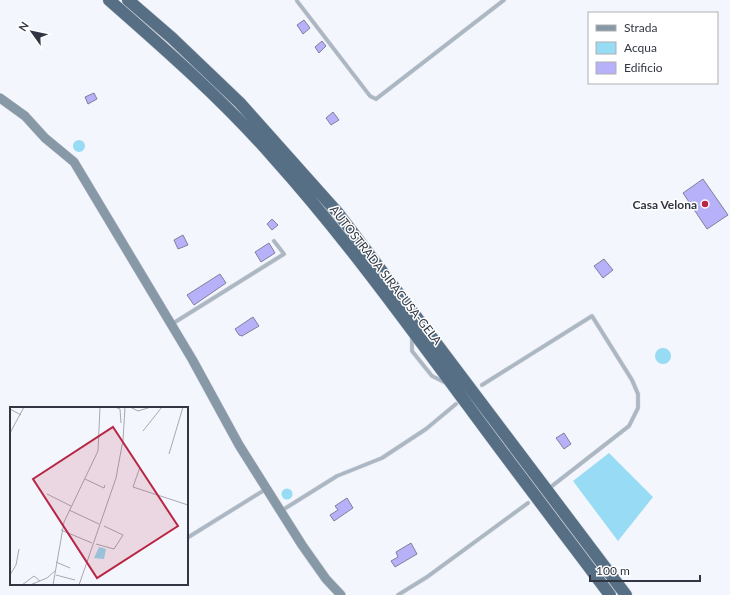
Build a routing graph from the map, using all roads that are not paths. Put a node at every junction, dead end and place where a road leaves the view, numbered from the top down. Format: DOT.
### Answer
graph roads {
  1 [pos="109,0"];
  2 [pos="128,0"];
  3 [pos="504,0"];
  4 [pos="297,1"];
  5 [pos="0,98"];
  6 [pos="274,241"];
  7 [pos="172,325"];
  8 [pos="482,385"];
  9 [pos="456,404"];
  10 [pos="552,486"];
  11 [pos="267,489"];
  12 [pos="528,503"];
  13 [pos="282,510"];
  14 [pos="188,537"];
  15 [pos="341,595"];
  16 [pos="398,595"];
  17 [pos="610,595"];
  18 [pos="626,595"];
  1 -- 17 [label="highway, AUTOSTRADA SIRACUSA-GELA"];
  2 -- 18 [label="highway, AUTOSTRADA SIRACUSA-GELA"];
  3 -- 4 [label="lane"];
  5 -- 7 [label="street"];
  6 -- 7 [label="lane"];
  7 -- 11 [label="street"];
  8 -- 10 [label="lane"];
  9 -- 13 [label="lane"];
  11 -- 13 [label="street"];
  11 -- 14 [label="lane"];
  12 -- 16 [label="lane"];
  13 -- 15 [label="street"];
}
